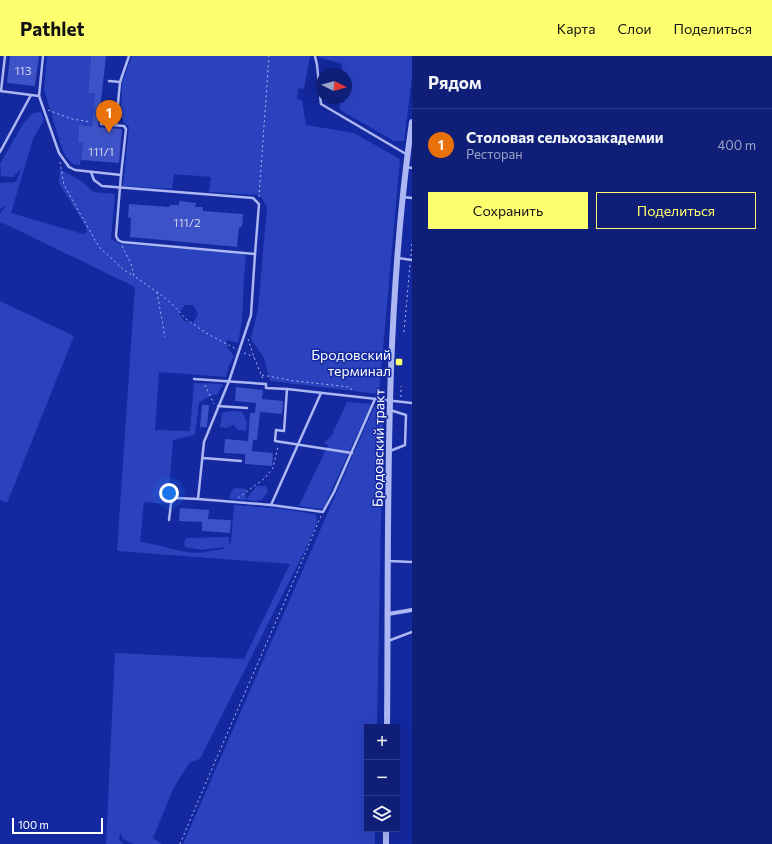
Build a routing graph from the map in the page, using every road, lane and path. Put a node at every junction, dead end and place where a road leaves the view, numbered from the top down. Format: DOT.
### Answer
graph roads {
  1 [pos="5,56"];
  2 [pos="43,56"];
  3 [pos="130,56"];
  4 [pos="269,56"];
  5 [pos="315,56"];
  6 [pos="109,81"];
  7 [pos="120,82"];
  8 [pos="0,91"];
  9 [pos="31,95"];
  10 [pos="39,96"];
  11 [pos="44,109"];
  12 [pos="91,122"];
  13 [pos="412,122"];
  14 [pos="101,124"];
  15 [pos="116,125"];
  16 [pos="411,138"];
  17 [pos="0,152"];
  18 [pos="59,153"];
  19 [pos="407,155"];
  20 [pos="409,168"];
  21 [pos="91,172"];
  22 [pos="121,175"];
  23 [pos="120,187"];
  24 [pos="403,197"];
  25 [pos="412,198"];
  26 [pos="259,204"];
  27 [pos="118,240"];
  28 [pos="412,241"];
  29 [pos="255,254"];
  30 [pos="398,258"];
  31 [pos="411,260"];
  32 [pos="134,276"];
  33 [pos="157,292"];
  34 [pos="246,332"];
  35 [pos="404,332"];
  36 [pos="165,337"];
  37 [pos="239,350"];
  38 [pos="254,357"];
  39 [pos="262,375"];
  40 [pos="194,379"];
  41 [pos="202,379"];
  42 [pos="229,380"];
  43 [pos="266,384"];
  44 [pos="287,389"];
  45 [pos="321,393"];
  46 [pos="358,397"];
  47 [pos="375,399"];
  48 [pos="390,401"];
  49 [pos="412,402"];
  50 [pos="218,406"];
  51 [pos="247,408"];
  52 [pos="217,410"];
  53 [pos="390,410"];
  54 [pos="279,442"];
  55 [pos="298,444"];
  56 [pos="390,451"];
  57 [pos="352,453"];
  58 [pos="203,458"];
  59 [pos="241,462"];
  60 [pos="198,499"];
  61 [pos="233,502"];
  62 [pos="271,505"];
  63 [pos="323,512"];
  64 [pos="169,520"];
  65 [pos="388,561"];
  66 [pos="412,562"];
  67 [pos="412,610"];
  68 [pos="388,614"];
  69 [pos="412,632"];
  70 [pos="388,641"];
  71 [pos="387,724"];
  72 [pos="386,832"];
  73 [pos="180,844"];
  74 [pos="386,844"];
  1 -- 8 [label="lane"];
  2 -- 10 [label="lane"];
  3 -- 7 [label="lane"];
  4 -- 26 [label="path"];
  5 -- 19 [label="lane"];
  6 -- 7 [label="lane"];
  7 -- 15 [label="lane"];
  8 -- 9 [label="lane"];
  9 -- 10 [label="lane"];
  9 -- 17 [label="lane"];
  10 -- 11 [label="lane"];
  11 -- 12 [label="path"];
  11 -- 18 [label="lane"];
  13 -- 16 [label="street, Бродовский тракт"];
  14 -- 15 [label="lane"];
  15 -- 22 [label="lane"];
  16 -- 19 [label="street, Бродовский тракт"];
  18 -- 21 [label="lane"];
  18 -- 32 [label="path"];
  19 -- 20 [label="street, Бродовский тракт"];
  20 -- 24 [label="street, Бродовский тракт"];
  21 -- 22 [label="lane"];
  21 -- 23 [label="lane"];
  22 -- 23 [label="lane"];
  23 -- 26 [label="lane"];
  23 -- 27 [label="lane"];
  24 -- 25 [label="lane"];
  24 -- 30 [label="street, Бродовский тракт"];
  26 -- 29 [label="lane"];
  27 -- 29 [label="lane"];
  27 -- 32 [label="path"];
  28 -- 31 [label="path"];
  29 -- 34 [label="lane"];
  30 -- 31 [label="lane"];
  30 -- 48 [label="street, Бродовский тракт"];
  31 -- 35 [label="path"];
  32 -- 33 [label="path"];
  33 -- 36 [label="path"];
  33 -- 37 [label="path"];
  34 -- 37 [label="lane"];
  34 -- 38 [label="path"];
  37 -- 38 [label="path"];
  37 -- 42 [label="lane"];
  38 -- 39 [label="path"];
  39 -- 43 [label="path"];
  39 -- 46 [label="path"];
  40 -- 41 [label="lane"];
  41 -- 42 [label="lane"];
  41 -- 52 [label="path"];
  42 -- 43 [label="lane"];
  42 -- 50 [label="lane"];
  43 -- 44 [label="lane"];
  44 -- 45 [label="lane"];
  44 -- 54 [label="lane"];
  45 -- 46 [label="lane"];
  45 -- 55 [label="lane"];
  46 -- 47 [label="lane"];
  47 -- 48 [label="lane"];
  47 -- 57 [label="lane"];
  48 -- 49 [label="lane"];
  48 -- 53 [label="street, Бродовский тракт"];
  50 -- 51 [label="lane"];
  50 -- 52 [label="lane"];
  52 -- 58 [label="lane"];
  53 -- 56 [label="street, Бродовский тракт"];
  53 -- 56 [label="lane"];
  54 -- 55 [label="lane"];
  54 -- 61 [label="path"];
  55 -- 57 [label="lane"];
  55 -- 62 [label="lane"];
  56 -- 65 [label="street, Бродовский тракт"];
  57 -- 63 [label="lane"];
  58 -- 59 [label="lane"];
  58 -- 60 [label="lane"];
  60 -- 61 [label="lane"];
  60 -- 64 [label="lane"];
  61 -- 62 [label="lane"];
  62 -- 63 [label="lane"];
  63 -- 73 [label="path"];
  65 -- 66 [label="lane"];
  65 -- 68 [label="street, Бродовский тракт"];
  67 -- 68 [label="street"];
  68 -- 70 [label="street, Бродовский тракт"];
  69 -- 70 [label="lane"];
  70 -- 71 [label="street, Бродовский тракт"];
  72 -- 74 [label="street"];
}
